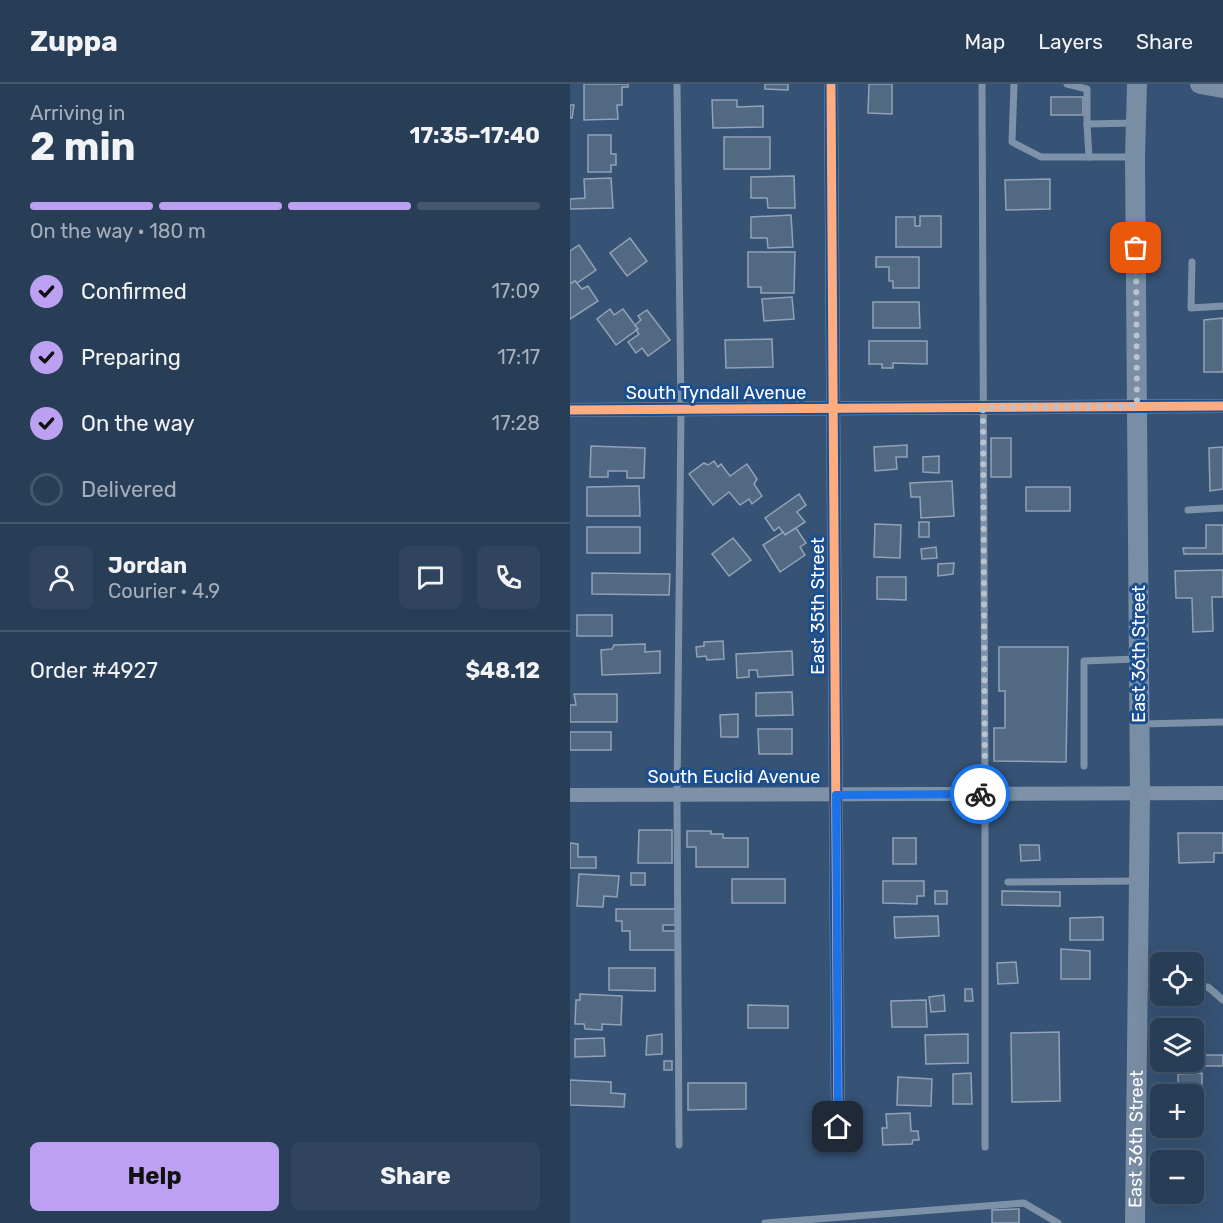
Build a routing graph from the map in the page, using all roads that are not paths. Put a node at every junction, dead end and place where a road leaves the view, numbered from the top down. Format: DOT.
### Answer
graph roads {
  1 [pos="677,84"];
  2 [pos="831,84"];
  3 [pos="982,84"];
  4 [pos="1014,84"];
  5 [pos="1067,84"];
  6 [pos="1137,84"];
  7 [pos="1200,84"];
  8 [pos="1223,88"];
  9 [pos="1136,123"];
  10 [pos="1088,124"];
  11 [pos="1089,157"];
  12 [pos="1135,157"];
  13 [pos="1192,262"];
  14 [pos="1223,306"];
  15 [pos="1137,406"];
  16 [pos="1223,406"];
  17 [pos="833,408"];
  18 [pos="983,408"];
  19 [pos="570,410"];
  20 [pos="681,410"];
  21 [pos="1223,508"];
  22 [pos="1188,510"];
  23 [pos="1139,659"];
  24 [pos="1223,722"];
  25 [pos="1139,724"];
  26 [pos="1084,766"];
  27 [pos="1223,793"];
  28 [pos="985,794"];
  29 [pos="1140,794"];
  30 [pos="570,795"];
  31 [pos="836,795"];
  32 [pos="677,796"];
  33 [pos="1138,881"];
  34 [pos="1008,882"];
  35 [pos="1138,985"];
  36 [pos="1150,986"];
  37 [pos="1204,987"];
  38 [pos="1223,1000"];
  39 [pos="838,1127"];
  40 [pos="679,1145"];
  41 [pos="985,1147"];
  42 [pos="765,1223"];
  43 [pos="1058,1223"];
  44 [pos="1135,1223"];
  1 -- 20 [label="lane"];
  2 -- 17 [label="street, East 35th Street"];
  3 -- 18 [label="lane"];
  4 -- 11 [label="lane"];
  5 -- 10 [label="lane"];
  6 -- 9 [label="main road, East 36th Street"];
  7 -- 8 [label="main road"];
  9 -- 10 [label="lane"];
  9 -- 12 [label="main road, East 36th Street"];
  10 -- 11 [label="lane"];
  11 -- 12 [label="lane"];
  12 -- 15 [label="main road, East 36th Street"];
  13 -- 14 [label="lane"];
  15 -- 16 [label="street, South Tyndall Avenue"];
  15 -- 18 [label="street, South Tyndall Avenue"];
  15 -- 23 [label="main road, East 36th Street"];
  17 -- 18 [label="street, South Tyndall Avenue"];
  17 -- 20 [label="street, South Tyndall Avenue"];
  17 -- 31 [label="street, East 35th Street"];
  18 -- 28 [label="lane"];
  19 -- 20 [label="street, South Tyndall Avenue"];
  20 -- 32 [label="lane"];
  21 -- 22 [label="lane"];
  23 -- 25 [label="main road, East 36th Street"];
  23 -- 26 [label="lane"];
  24 -- 25 [label="lane"];
  25 -- 29 [label="main road, East 36th Street"];
  27 -- 29 [label="street, South Euclid Avenue"];
  28 -- 29 [label="street, South Euclid Avenue"];
  28 -- 31 [label="street, South Euclid Avenue"];
  28 -- 41 [label="lane"];
  29 -- 33 [label="main road, East 36th Street"];
  30 -- 32 [label="street, South Euclid Avenue"];
  31 -- 32 [label="street, South Euclid Avenue"];
  31 -- 39 [label="street, East 35th Street"];
  32 -- 40 [label="lane"];
  33 -- 34 [label="lane"];
  33 -- 35 [label="main road, East 36th Street"];
  35 -- 36 [label="lane"];
  35 -- 44 [label="main road, East 36th Street"];
  37 -- 38 [label="lane"];
  42 -- 43 [label="lane"];
}
